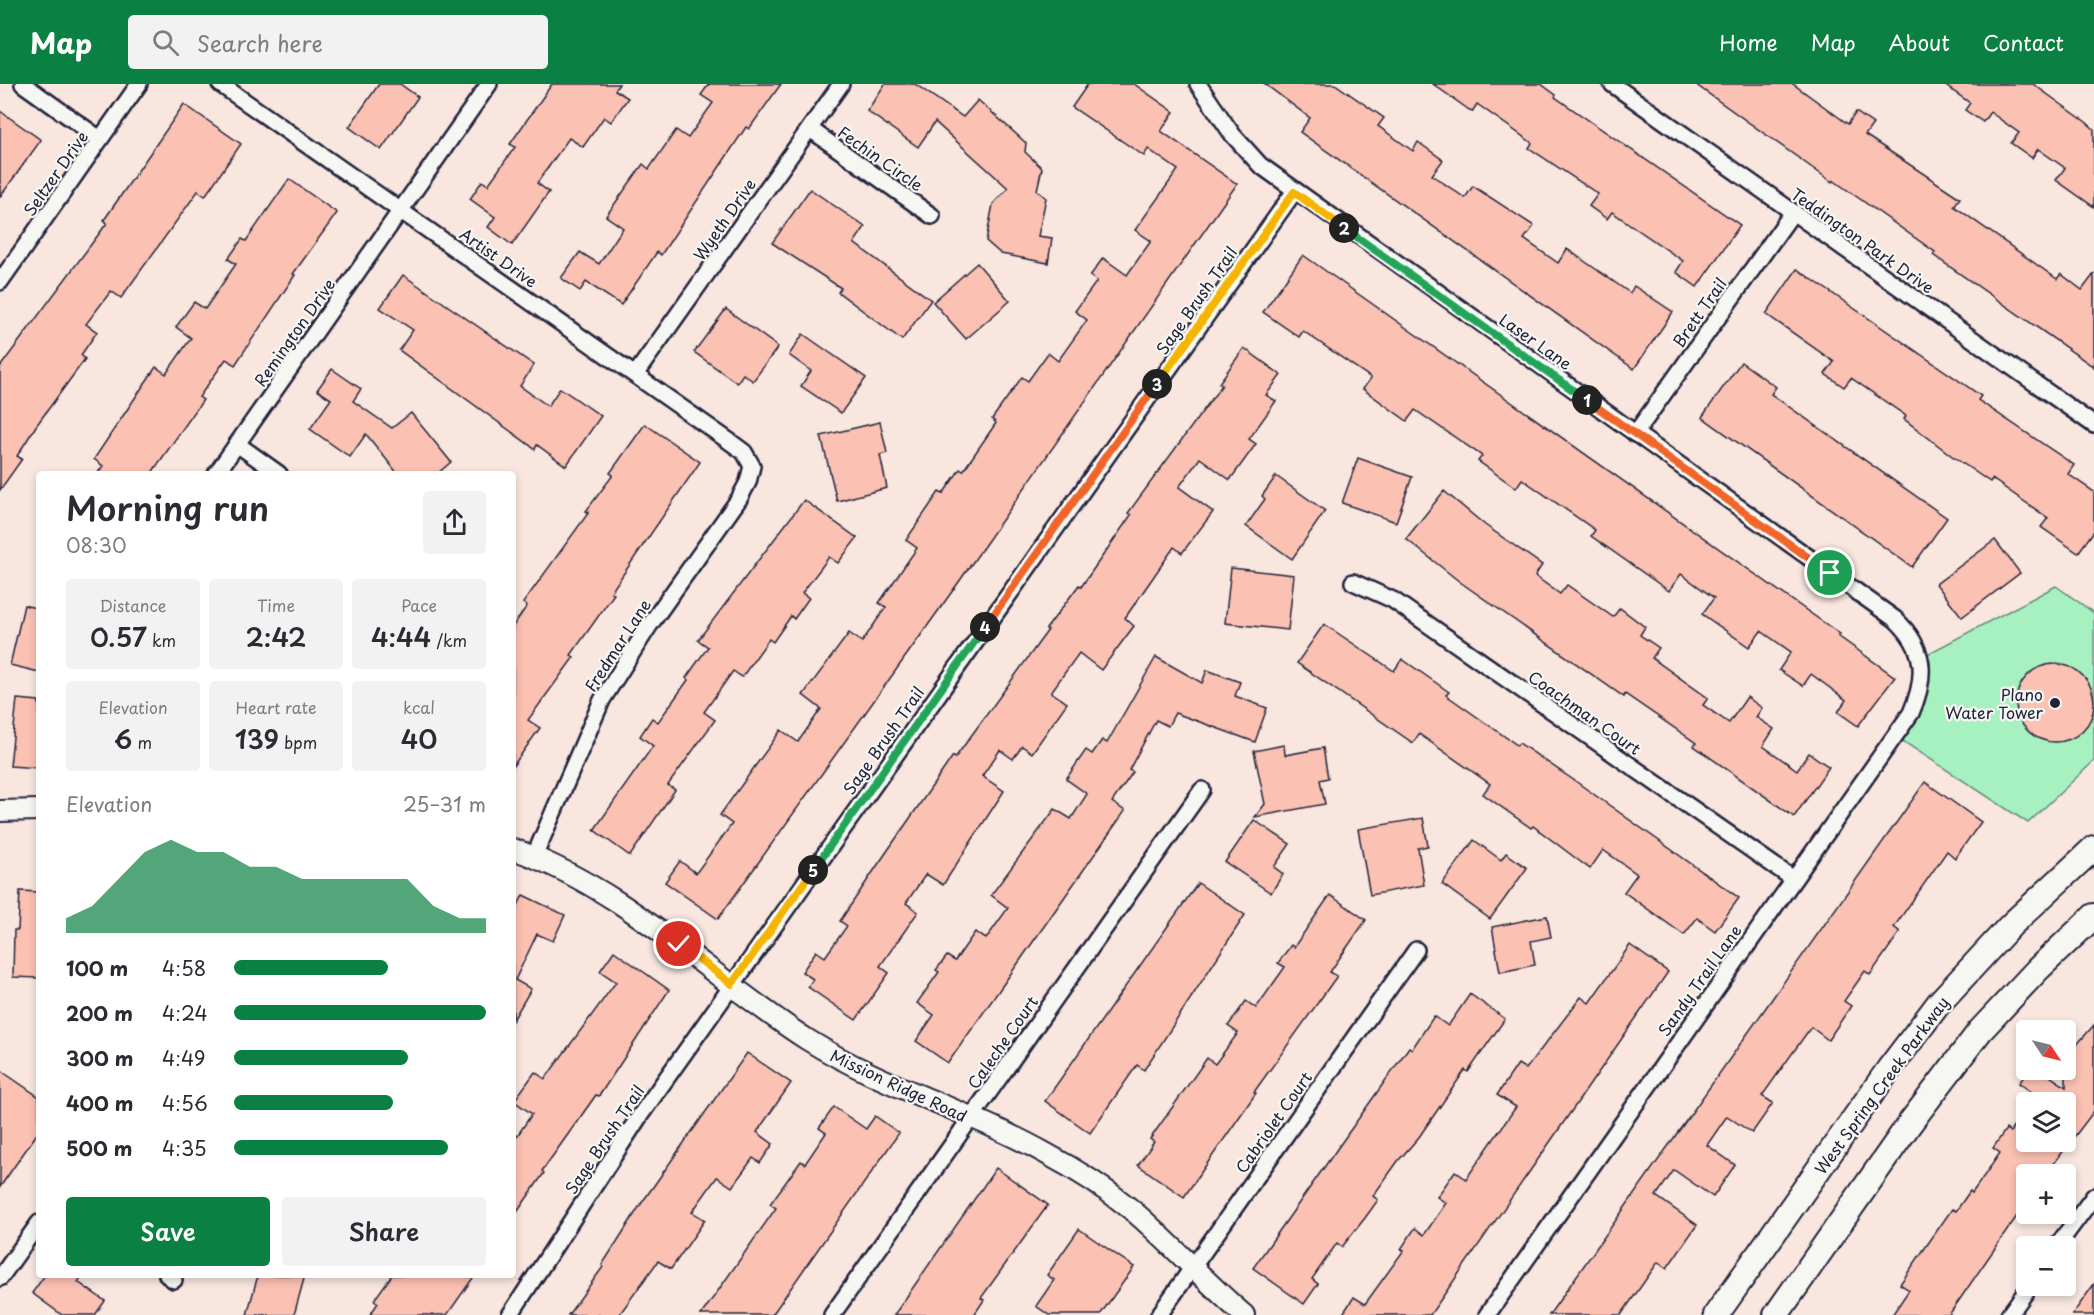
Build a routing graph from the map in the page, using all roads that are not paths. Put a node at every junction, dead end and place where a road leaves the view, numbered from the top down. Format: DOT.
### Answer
graph roads {
  1 [pos="23,84"];
  2 [pos="140,84"];
  3 [pos="220,84"];
  4 [pos="489,84"];
  5 [pos="841,84"];
  6 [pos="1198,84"];
  7 [pos="1612,84"];
  8 [pos="810,129"];
  9 [pos="100,139"];
  10 [pos="1294,192"];
  11 [pos="400,210"];
  12 [pos="1792,212"];
  13 [pos="932,216"];
  14 [pos="0,282"];
  15 [pos="635,375"];
  16 [pos="2094,425"];
  17 [pos="1635,434"];
  18 [pos="237,444"];
  19 [pos="752,466"];
  20 [pos="218,471"];
  21 [pos="275,471"];
  22 [pos="1353,582"];
  23 [pos="1920,658"];
  24 [pos="1202,790"];
  25 [pos="36,810"];
  26 [pos="0,811"];
  27 [pos="2094,849"];
  28 [pos="516,850"];
  29 [pos="534,857"];
  30 [pos="1792,878"];
  31 [pos="2094,916"];
  32 [pos="1416,950"];
  33 [pos="732,984"];
  34 [pos="971,1118"];
  35 [pos="2094,1196"];
  36 [pos="36,1227"];
  37 [pos="2065,1236"];
  38 [pos="1192,1267"];
  39 [pos="0,1278"];
  40 [pos="2023,1296"];
  41 [pos="510,1315"];
  42 [pos="832,1315"];
  43 [pos="1159,1315"];
  44 [pos="1244,1315"];
  45 [pos="1487,1315"];
  46 [pos="1716,1315"];
  47 [pos="1776,1315"];
  48 [pos="2009,1315"];
  1 -- 9 [label="street"];
  2 -- 9 [label="street, Seltzer Drive"];
  3 -- 11 [label="street, Artist Drive"];
  4 -- 11 [label="street, Remington Drive"];
  5 -- 8 [label="street, Wyeth Drive"];
  6 -- 10 [label="street, Laser Lane"];
  7 -- 12 [label="street, Teddington Park Drive"];
  8 -- 13 [label="street, Fechin Circle"];
  8 -- 15 [label="street, Wyeth Drive"];
  9 -- 14 [label="street, Seltzer Drive"];
  10 -- 17 [label="street, Laser Lane"];
  10 -- 33 [label="street, Sage Brush Trail"];
  11 -- 15 [label="street, Artist Drive"];
  11 -- 18 [label="street, Remington Drive"];
  12 -- 16 [label="street, Teddington Park Drive"];
  12 -- 17 [label="street, Brett Trail"];
  15 -- 19 [label="street, Artist Drive"];
  17 -- 23 [label="street, Laser Lane"];
  18 -- 20 [label="street, Remington Drive"];
  18 -- 21 [label="street"];
  19 -- 29 [label="street, Fredmar Lane"];
  22 -- 30 [label="street, Coachman Court"];
  23 -- 30 [label="street, Sandy Trail Lane"];
  24 -- 34 [label="street, Caleche Court"];
  25 -- 26 [label="street"];
  27 -- 46 [label="main road, West Spring Creek Parkway"];
  28 -- 29 [label="street, Mission Ridge Road"];
  29 -- 33 [label="street, Mission Ridge Road"];
  30 -- 45 [label="street, Sandy Trail Lane"];
  31 -- 47 [label="main road"];
  32 -- 38 [label="street, Cabriolet Court"];
  33 -- 34 [label="street, Mission Ridge Road"];
  33 -- 41 [label="street, Sage Brush Trail"];
  34 -- 38 [label="street, Mission Ridge Road"];
  34 -- 42 [label="street, Caleche Court"];
  35 -- 37 [label="street"];
  36 -- 39 [label="street"];
  38 -- 43 [label="street, Cabriolet Court"];
  38 -- 44 [label="street, Mission Ridge Road"];
  40 -- 48 [label="street"];
}
